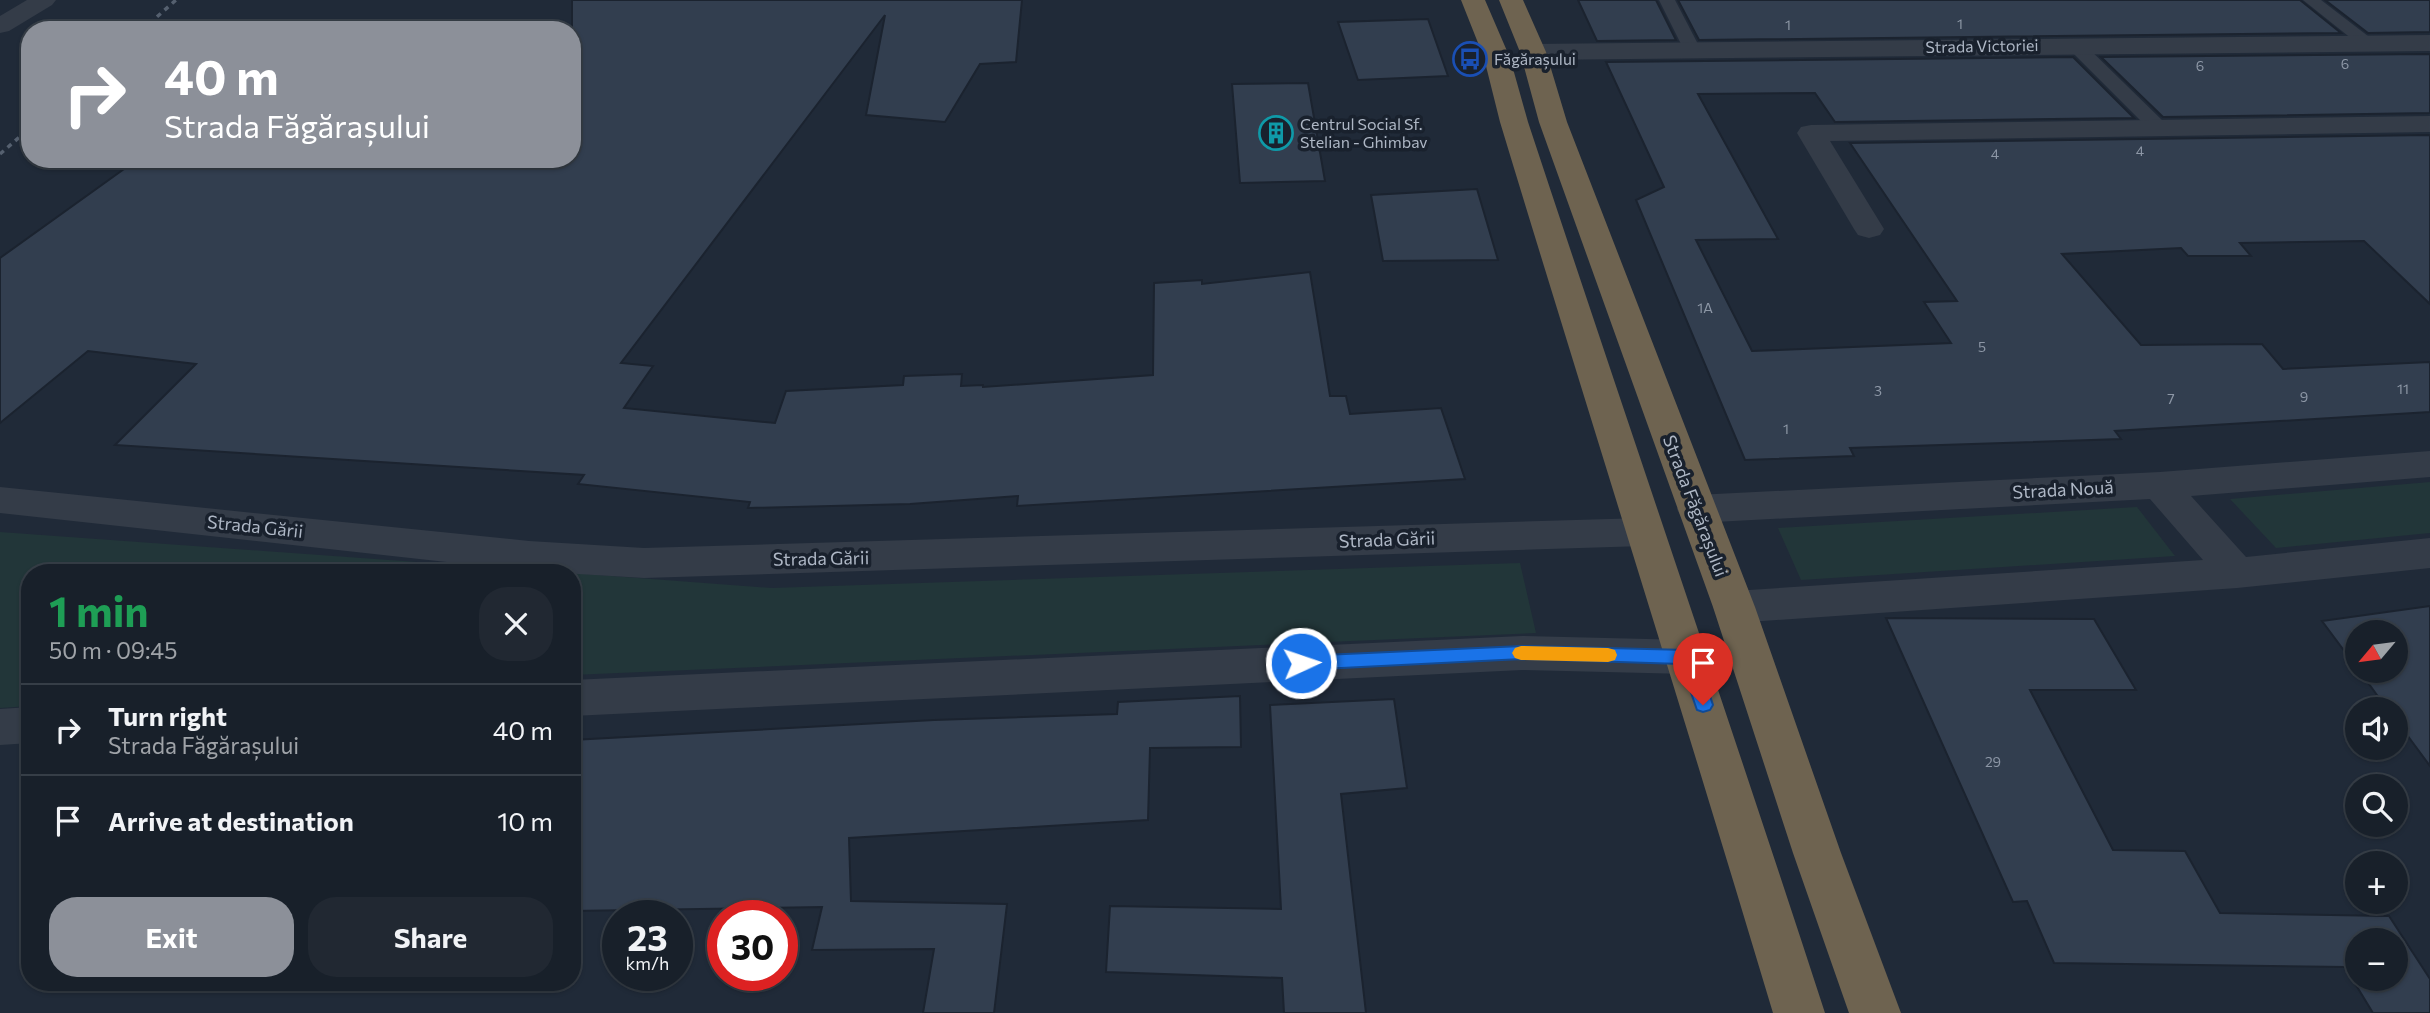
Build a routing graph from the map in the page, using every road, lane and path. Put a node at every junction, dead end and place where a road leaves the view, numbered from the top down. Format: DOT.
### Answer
graph roads {
  1 [pos="44,0"];
  2 [pos="1473,0"];
  3 [pos="1511,0"];
  4 [pos="1667,0"];
  5 [pos="2311,0"];
  6 [pos="0,26"];
  7 [pos="2368,43"];
  8 [pos="2430,43"];
  9 [pos="2075,45"];
  10 [pos="1691,48"];
  11 [pos="1533,52"];
  12 [pos="2430,124"];
  13 [pos="2159,128"];
  14 [pos="1870,229"];
  15 [pos="2430,464"];
  16 [pos="2160,485"];
  17 [pos="0,500"];
  18 [pos="1696,509"];
  19 [pos="1644,532"];
  20 [pos="2430,553"];
  21 [pos="2236,573"];
  22 [pos="1734,607"];
  23 [pos="1688,657"];
  24 [pos="581,698"];
  25 [pos="21,726"];
  26 [pos="0,727"];
  27 [pos="1799,1013"];
  28 [pos="1875,1013"];
  1 -- 6 [label="street"];
  2 -- 19 [label="highway"];
  3 -- 11 [label="highway, Strada Făgărașului"];
  4 -- 10 [label="lane"];
  5 -- 7 [label="lane"];
  7 -- 8 [label="street, Strada Victoriei"];
  7 -- 9 [label="street, Strada Victoriei"];
  9 -- 10 [label="street, Strada Victoriei"];
  9 -- 13 [label="lane"];
  10 -- 11 [label="street, Strada Victoriei"];
  11 -- 18 [label="highway, Strada Făgărașului"];
  12 -- 13 [label="street"];
  13 -- 14 [label="street"];
  15 -- 16 [label="street, Strada Nouă"];
  16 -- 18 [label="street, Strada Nouă"];
  16 -- 21 [label="street"];
  17 -- 19 [label="street, Strada Gării"];
  18 -- 22 [label="highway, Strada Făgărașului"];
  19 -- 23 [label="highway"];
  20 -- 21 [label="street"];
  21 -- 22 [label="street"];
  22 -- 28 [label="highway, Strada Făgărașului"];
  23 -- 24 [label="street"];
  23 -- 27 [label="highway"];
  25 -- 26 [label="street"];
}
